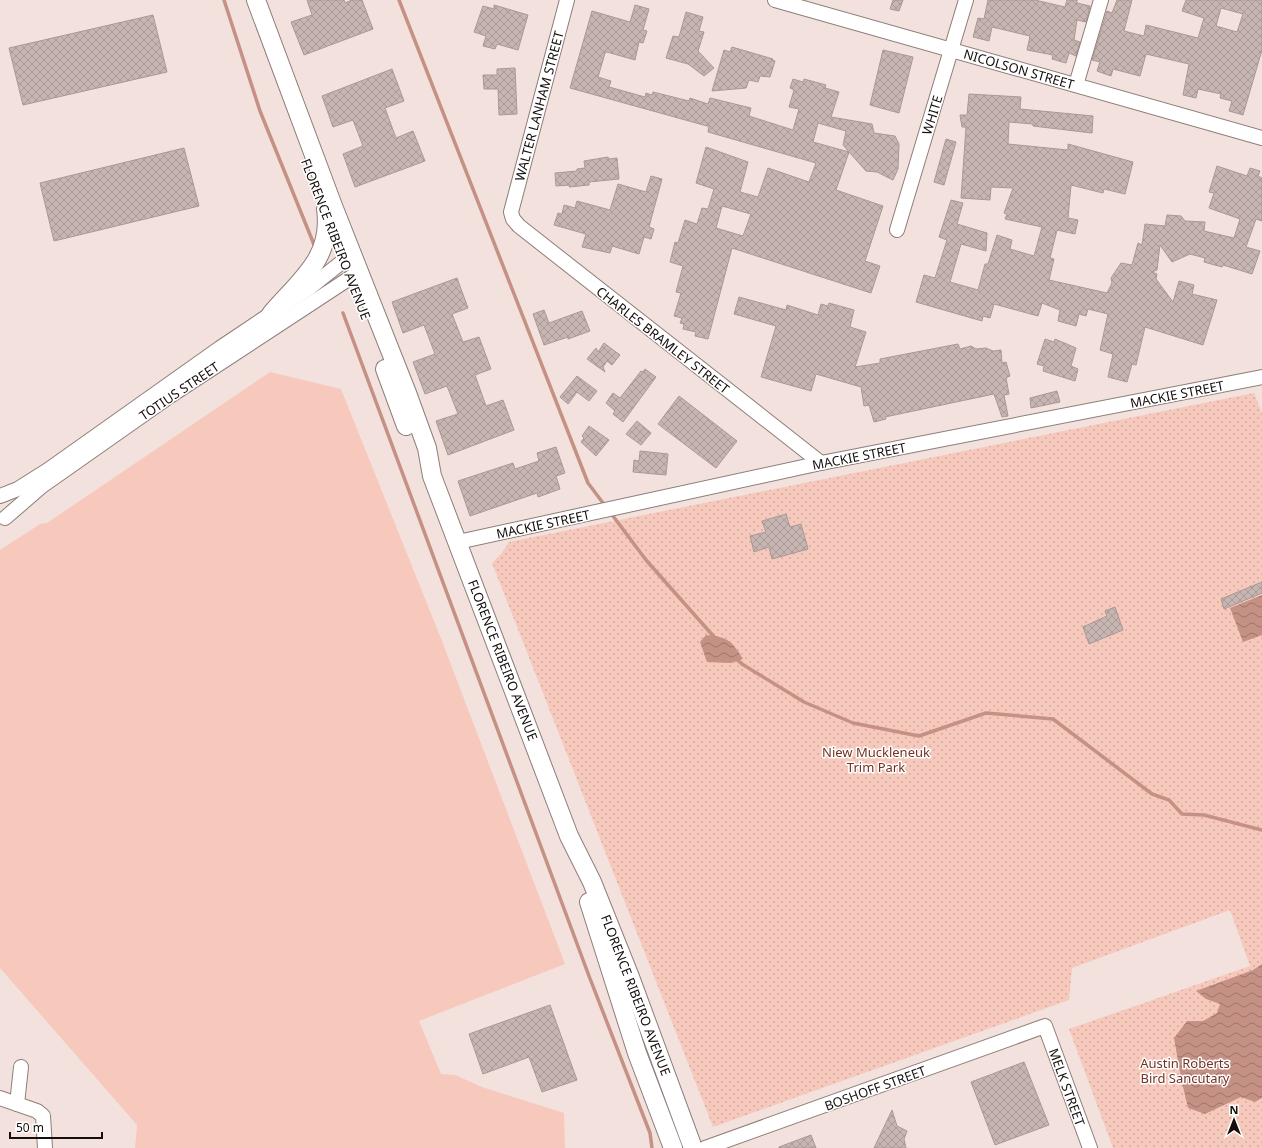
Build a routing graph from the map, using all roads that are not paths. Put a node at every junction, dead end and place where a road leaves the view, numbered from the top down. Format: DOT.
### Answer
graph roads {
  1 [pos="246,0"];
  2 [pos="256,0"];
  3 [pos="567,0"];
  4 [pos="775,0"];
  5 [pos="966,0"];
  6 [pos="1100,0"];
  7 [pos="952,50"];
  8 [pos="1076,85"];
  9 [pos="1262,138"];
  10 [pos="326,208"];
  11 [pos="511,212"];
  12 [pos="897,230"];
  13 [pos="348,257"];
  14 [pos="355,274"];
  15 [pos="271,314"];
  16 [pos="1262,377"];
  17 [pos="821,463"];
  18 [pos="0,496"];
  19 [pos="0,502"];
  20 [pos="2,522"];
  21 [pos="458,542"];
  22 [pos="573,846"];
  23 [pos="1045,1026"];
  24 [pos="21,1067"];
  25 [pos="0,1098"];
  26 [pos="17,1104"];
  27 [pos="45,1148"];
  28 [pos="673,1148"];
  29 [pos="693,1148"];
  30 [pos="705,1148"];
  31 [pos="1090,1148"];
  1 -- 10 [label="main road, FLORENCE RIBEIRO AVENUE"];
  2 -- 13 [label="main road, FLORENCE RIBEIRO AVENUE"];
  3 -- 11 [label="street, WALTER LANHAM STREET"];
  4 -- 7 [label="street, NICOLSON STREET"];
  5 -- 7 [label="street, WHITE"];
  6 -- 8 [label="street"];
  7 -- 8 [label="street, NICOLSON STREET"];
  7 -- 12 [label="street, WHITE"];
  8 -- 9 [label="street, NICOLSON STREET"];
  10 -- 13 [label="main road, FLORENCE RIBEIRO AVENUE"];
  10 -- 15 [label="main road"];
  11 -- 17 [label="street, CHARLES BRAMLEY STREET"];
  13 -- 14 [label="main road, FLORENCE RIBEIRO AVENUE"];
  13 -- 15 [label="street, TOTIUS STREET"];
  14 -- 20 [label="street, TOTIUS STREET"];
  14 -- 21 [label="main road, FLORENCE RIBEIRO AVENUE"];
  15 -- 18 [label="street, TOTIUS STREET"];
  16 -- 17 [label="street, MACKIE STREET"];
  17 -- 21 [label="street, MACKIE STREET"];
  19 -- 20 [label="street"];
  21 -- 22 [label="main road, FLORENCE RIBEIRO AVENUE"];
  22 -- 28 [label="main road, FLORENCE RIBEIRO AVENUE"];
  22 -- 29 [label="main road, FLORENCE RIBEIRO AVENUE"];
  23 -- 30 [label="street, BOSHOFF STREET"];
  23 -- 31 [label="street, MELK STREET"];
  24 -- 26 [label="street"];
  25 -- 26 [label="street"];
  26 -- 27 [label="street"];
}
